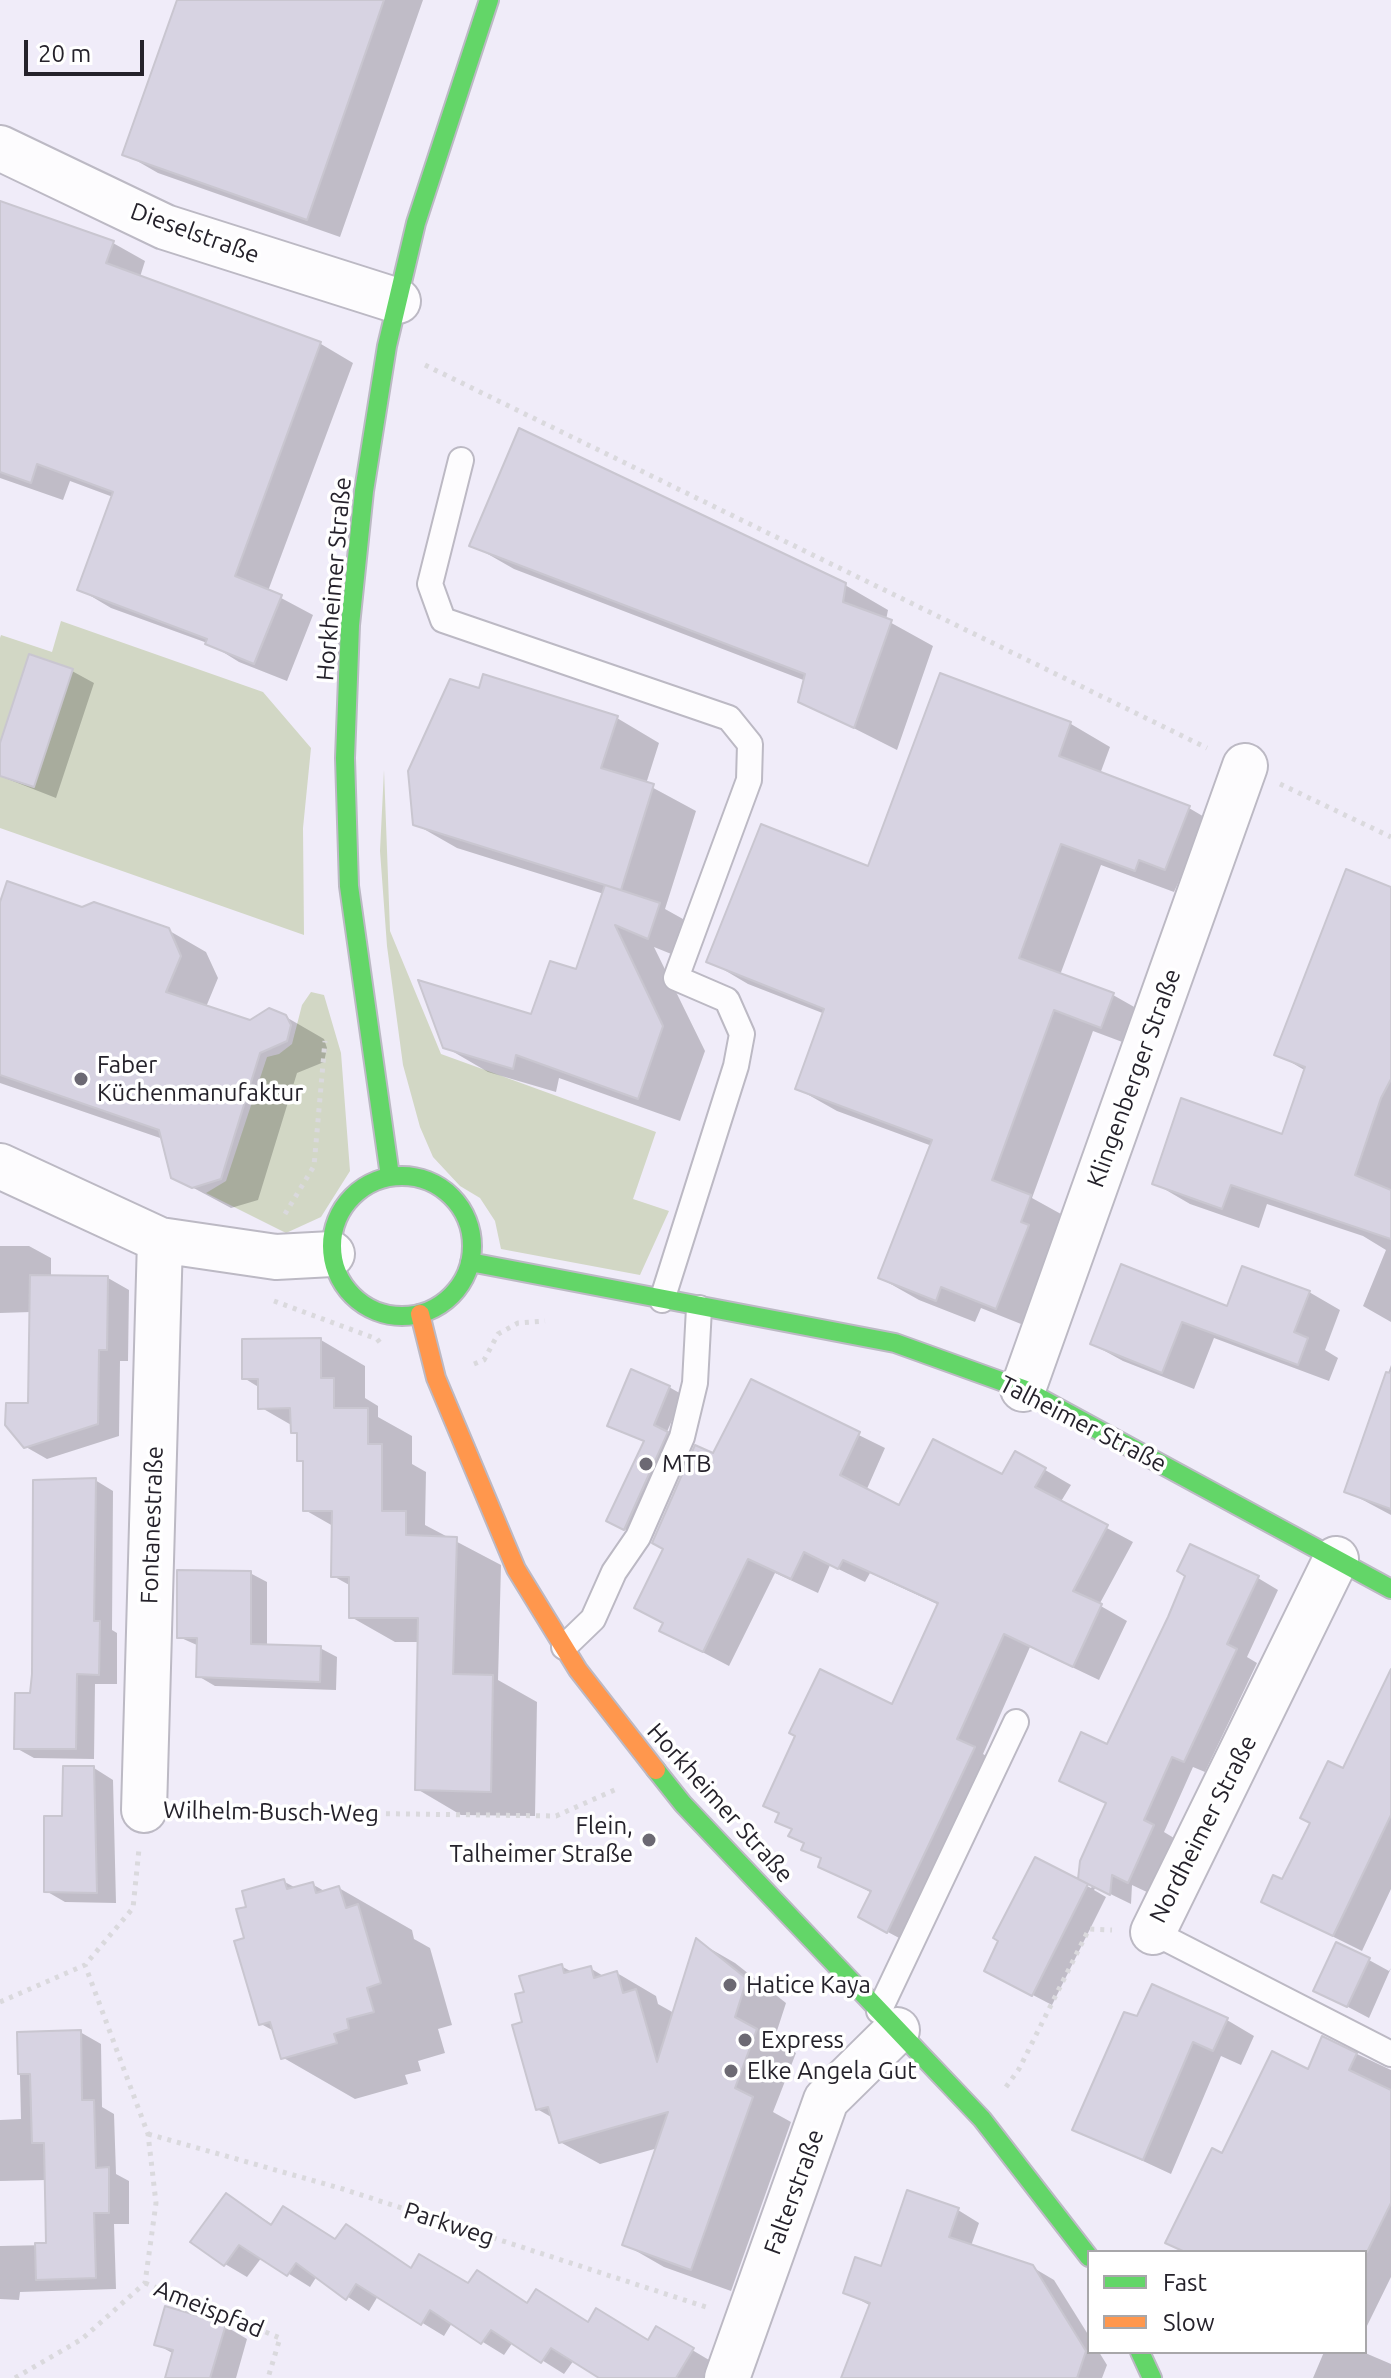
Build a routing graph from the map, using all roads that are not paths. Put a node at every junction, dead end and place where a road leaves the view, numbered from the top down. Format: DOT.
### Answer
graph roads {
  1 [pos="489,0"];
  2 [pos="0,148"];
  3 [pos="398,301"];
  4 [pos="461,460"];
  5 [pos="1245,766"];
  6 [pos="0,1166"];
  7 [pos="390,1176"];
  8 [pos="160,1240"];
  9 [pos="332,1254"];
  10 [pos="470,1262"];
  11 [pos="662,1300"];
  12 [pos="699,1308"];
  13 [pos="420,1314"];
  14 [pos="1023,1389"];
  15 [pos="1336,1559"];
  16 [pos="1391,1589"];
  17 [pos="564,1647"];
  18 [pos="1016,1722"];
  19 [pos="144,1810"];
  20 [pos="1153,1932"];
  21 [pos="888,2021"];
  22 [pos="1391,2054"];
  23 [pos="1087,2254"];
  24 [pos="1141,2354"];
  25 [pos="727,2378"];
  26 [pos="1152,2378"];
  1 -- 3 [label="main road, Horkheimer Straße"];
  2 -- 3 [label="street, Dieselstraße"];
  3 -- 7 [label="main road, Horkheimer Straße"];
  4 -- 11 [label="lane"];
  5 -- 14 [label="street, Klingenberger Straße"];
  6 -- 8 [label="street"];
  7 -- 9 [label="main road"];
  7 -- 10 [label="main road"];
  8 -- 9 [label="street"];
  8 -- 19 [label="street, Fontanestraße"];
  9 -- 13 [label="main road"];
  10 -- 11 [label="main road, Talheimer Straße"];
  10 -- 13 [label="main road"];
  11 -- 12 [label="main road, Talheimer Straße"];
  12 -- 14 [label="main road, Talheimer Straße"];
  12 -- 17 [label="lane"];
  13 -- 17 [label="main road, Horkheimer Straße"];
  14 -- 15 [label="main road, Talheimer Straße"];
  15 -- 16 [label="main road, Talheimer Straße"];
  15 -- 20 [label="street, Nordheimer Straße"];
  17 -- 21 [label="main road, Horkheimer Straße"];
  18 -- 21 [label="lane"];
  20 -- 22 [label="lane"];
  21 -- 23 [label="main road, Horkheimer Straße"];
  21 -- 25 [label="street, Falterstraße"];
  24 -- 26 [label="main road"];
}
